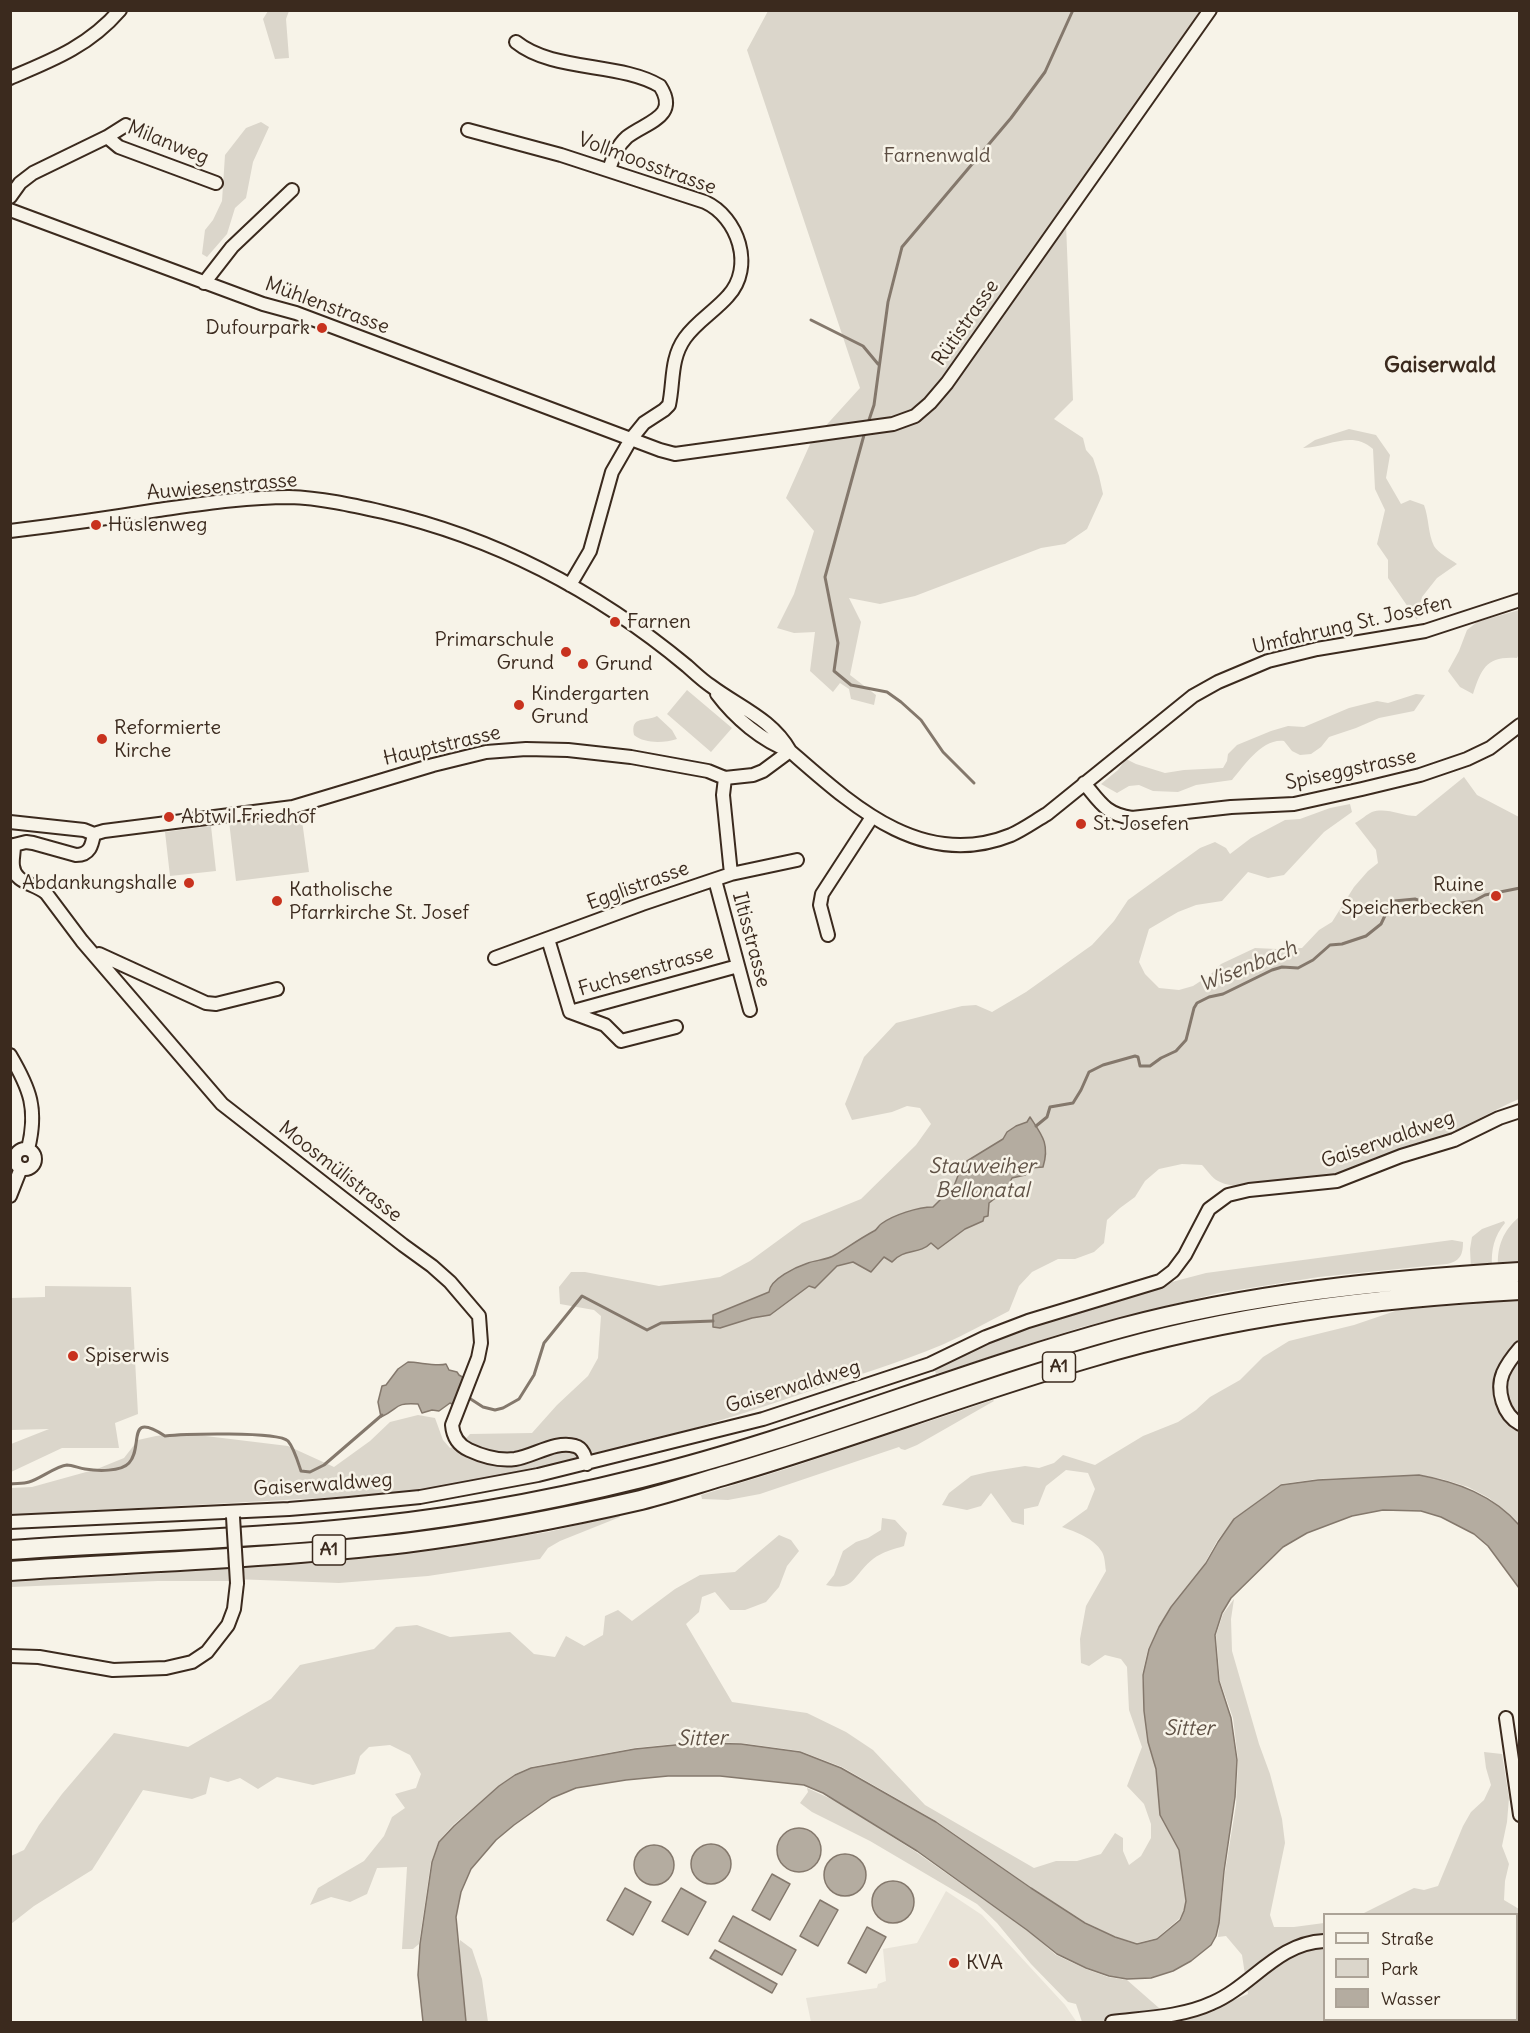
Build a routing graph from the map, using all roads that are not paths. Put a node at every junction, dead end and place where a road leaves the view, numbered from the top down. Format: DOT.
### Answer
graph roads {
  1 [pos="120,10"];
  2 [pos="1210,10"];
  3 [pos="516,42"];
  4 [pos="10,78"];
  5 [pos="126,125"];
  6 [pos="468,130"];
  7 [pos="107,137"];
  8 [pos="609,170"];
  9 [pos="216,183"];
  10 [pos="292,190"];
  11 [pos="10,197"];
  12 [pos="10,210"];
  13 [pos="204,282"];
  14 [pos="631,439"];
  15 [pos="10,531"];
  16 [pos="570,585"];
  17 [pos="1520,600"];
  18 [pos="1520,725"];
  19 [pos="790,751"];
  20 [pos="725,778"];
  21 [pos="1084,783"];
  22 [pos="872,817"];
  23 [pos="10,822"];
  24 [pos="94,834"];
  25 [pos="12,846"];
  26 [pos="797,860"];
  27 [pos="731,874"];
  28 [pos="714,880"];
  29 [pos="828,935"];
  30 [pos="548,939"];
  31 [pos="96,956"];
  32 [pos="495,958"];
  33 [pos="738,966"];
  34 [pos="277,989"];
  35 [pos="750,1010"];
  36 [pos="570,1012"];
  37 [pos="676,1027"];
  38 [pos="10,1055"];
  39 [pos="1520,1111"];
  40 [pos="10,1196"];
  41 [pos="1520,1272"];
  42 [pos="1485,1283"];
  43 [pos="1520,1290"];
  44 [pos="1520,1348"];
  45 [pos="1520,1424"];
  46 [pos="588,1464"];
  47 [pos="233,1514"];
  48 [pos="10,1522"];
  49 [pos="10,1550"];
  50 [pos="10,1571"];
  51 [pos="10,1656"];
  52 [pos="1506,1718"];
  53 [pos="1520,1815"];
  54 [pos="1323,1941"];
  55 [pos="1112,2022"];
  1 -- 4 [label="street"];
  2 -- 14 [label="street, Rütistrasse"];
  3 -- 8 [label="street"];
  5 -- 7 [label="street"];
  6 -- 8 [label="street, Vollmoosstrasse"];
  7 -- 9 [label="street, Milanweg"];
  7 -- 11 [label="street"];
  8 -- 14 [label="street, Vollmoosstrasse"];
  10 -- 13 [label="street"];
  12 -- 13 [label="street, Mühlenstrasse"];
  13 -- 14 [label="street, Mühlenstrasse"];
  14 -- 16 [label="street, Vollmoosstrasse"];
  15 -- 16 [label="street, Auwiesenstrasse"];
  16 -- 19 [label="street, Auwiesenstrasse"];
  17 -- 21 [label="street, Umfahrung St. Josefen"];
  18 -- 21 [label="street, Spiseggstrasse"];
  19 -- 20 [label="street, Hauptstrasse"];
  19 -- 22 [label="street"];
  20 -- 24 [label="street, Hauptstrasse"];
  20 -- 27 [label="street, Iltisstrasse"];
  21 -- 22 [label="street"];
  22 -- 29 [label="street"];
  23 -- 24 [label="street, Hauptstrasse"];
  24 -- 25 [label="street"];
  25 -- 31 [label="street, Moosmülistrasse"];
  26 -- 27 [label="street, Egglistrasse"];
  27 -- 28 [label="street, Egglistrasse"];
  28 -- 30 [label="street, Egglistrasse"];
  28 -- 33 [label="street, Iltisstrasse"];
  30 -- 32 [label="street, Egglistrasse"];
  30 -- 36 [label="street, Fuchsenstrasse"];
  31 -- 34 [label="street"];
  31 -- 46 [label="street, Moosmülistrasse"];
  33 -- 35 [label="street, Iltisstrasse"];
  33 -- 36 [label="street, Fuchsenstrasse"];
  36 -- 37 [label="street"];
  38 -- 40 [label="street"];
  39 -- 46 [label="street, Gaiserwaldweg"];
  41 -- 42 [label="highway, A1"];
  42 -- 43 [label="highway, A1"];
  42 -- 49 [label="highway, A1"];
  42 -- 50 [label="highway, A1"];
  44 -- 45 [label="street"];
  46 -- 47 [label="street, Gaiserwaldweg"];
  47 -- 48 [label="street, Gaiserwaldweg"];
  47 -- 51 [label="street, bridge"];
  52 -- 53 [label="street"];
  54 -- 55 [label="street"];
}
